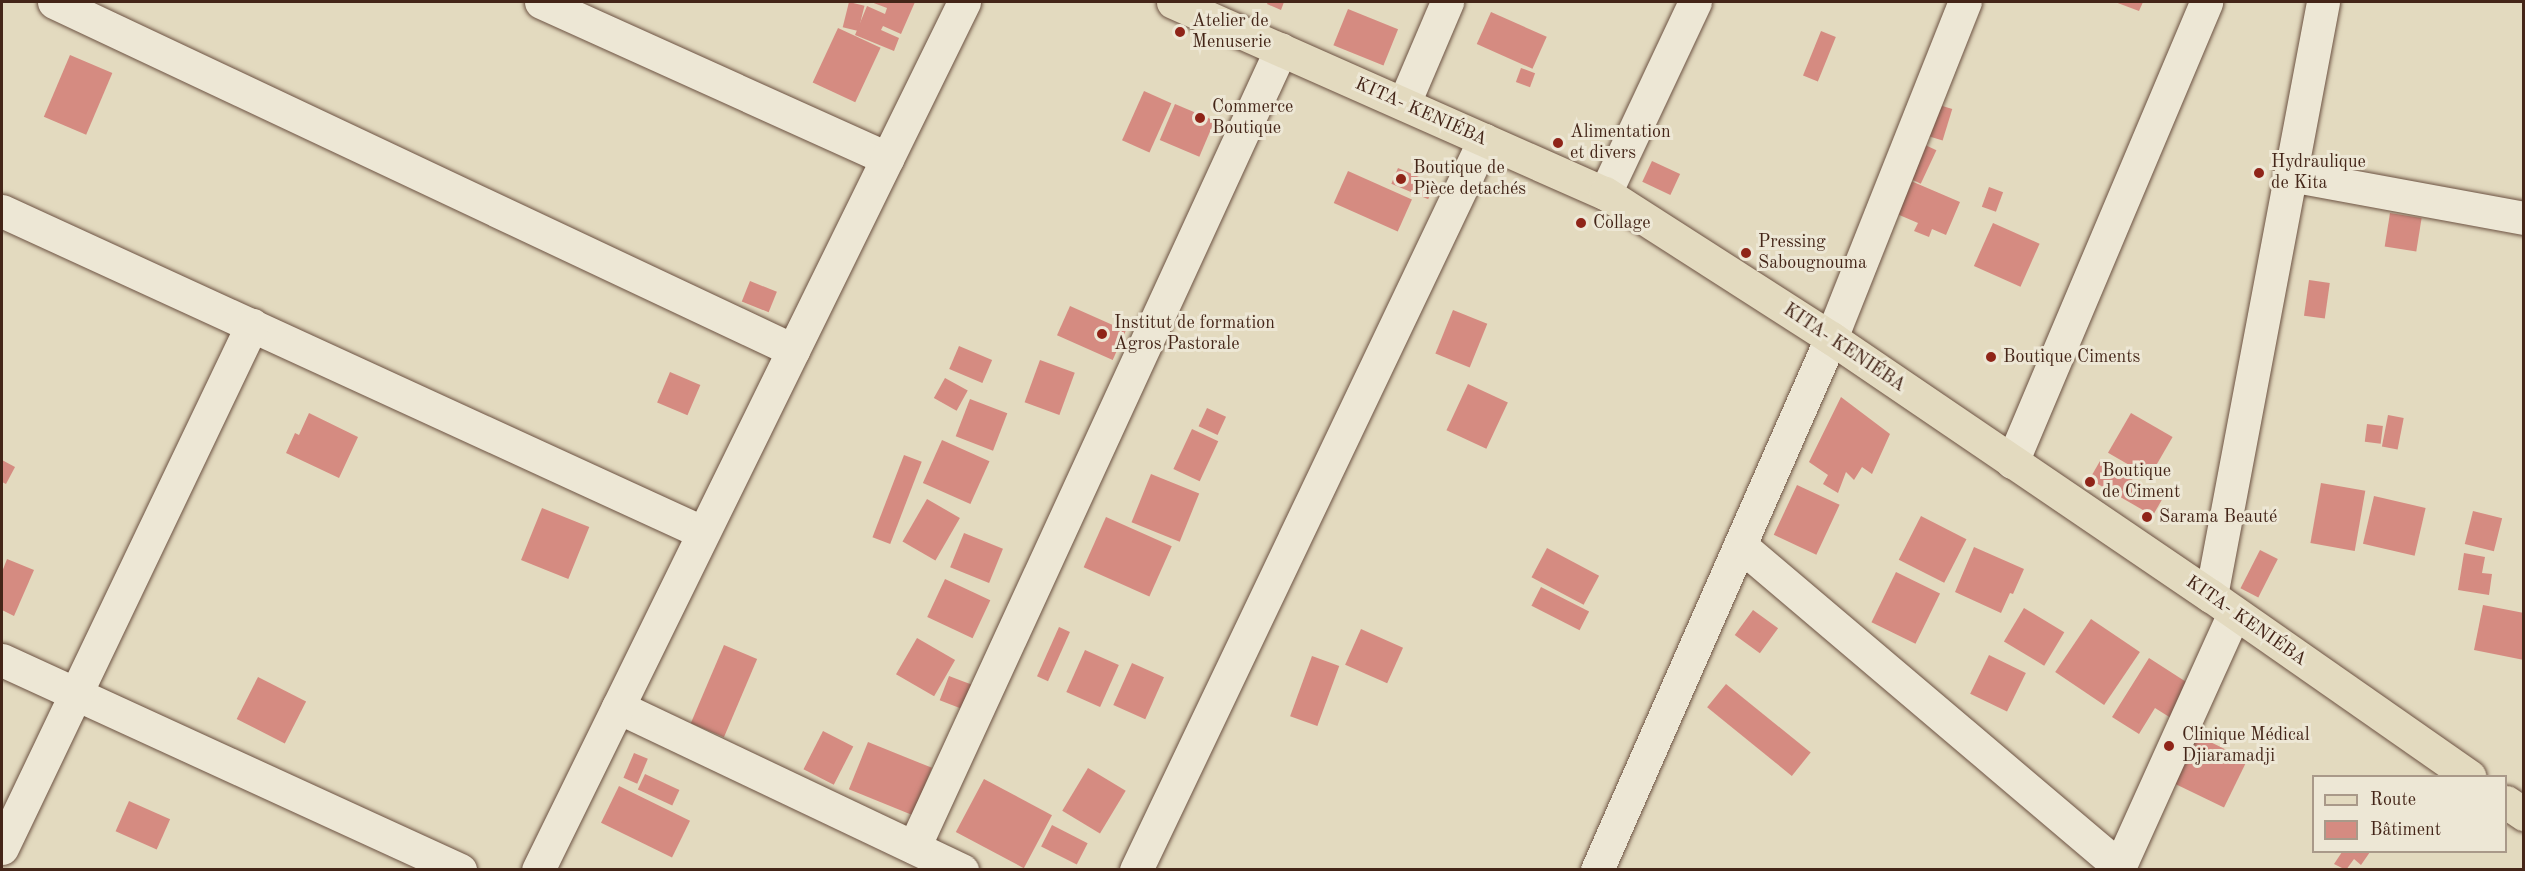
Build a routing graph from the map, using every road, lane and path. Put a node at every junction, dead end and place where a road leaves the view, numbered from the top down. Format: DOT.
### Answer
graph roads {
  1 [pos="54,2"];
  2 [pos="542,2"];
  3 [pos="964,2"];
  4 [pos="1173,2"];
  5 [pos="1447,2"];
  6 [pos="1695,2"];
  7 [pos="1965,2"];
  8 [pos="2206,2"];
  9 [pos="2323,2"];
  10 [pos="1281,49"];
  11 [pos="1404,103"];
  12 [pos="1484,140"];
  13 [pos="887,158"];
  14 [pos="2290,175"];
  15 [pos="1605,194"];
  16 [pos="2,211"];
  17 [pos="2523,218"];
  18 [pos="252,326"];
  19 [pos="1831,338"];
  20 [pos="793,350"];
  21 [pos="2012,462"];
  22 [pos="692,526"];
  23 [pos="1740,545"];
  24 [pos="2222,604"];
  25 [pos="2,660"];
  26 [pos="76,694"];
  27 [pos="618,707"];
  28 [pos="2466,775"];
  29 [pos="2507,803"];
  30 [pos="2523,814"];
  31 [pos="914,847"];
  32 [pos="2,848"];
  33 [pos="2119,868"];
  34 [pos="460,870"];
  35 [pos="538,870"];
  36 [pos="962,870"];
  37 [pos="1136,870"];
  38 [pos="1598,870"];
  1 -- 20 [label="street"];
  2 -- 13 [label="street"];
  3 -- 13 [label="street"];
  4 -- 10 [label="main road, KITA- KENIÉBA"];
  5 -- 11 [label="street"];
  6 -- 15 [label="street"];
  7 -- 19 [label="street"];
  8 -- 21 [label="street"];
  9 -- 14 [label="street"];
  10 -- 11 [label="main road, KITA- KENIÉBA"];
  10 -- 31 [label="street"];
  11 -- 12 [label="main road, KITA- KENIÉBA"];
  12 -- 15 [label="main road, KITA- KENIÉBA"];
  12 -- 37 [label="street"];
  13 -- 20 [label="street"];
  14 -- 17 [label="street"];
  14 -- 24 [label="street"];
  15 -- 19 [label="main road, KITA- KENIÉBA"];
  16 -- 18 [label="street"];
  18 -- 22 [label="street"];
  18 -- 26 [label="street"];
  19 -- 21 [label="main road, KITA- KENIÉBA"];
  19 -- 23 [label="street"];
  20 -- 27 [label="street"];
  21 -- 24 [label="main road, KITA- KENIÉBA"];
  23 -- 33 [label="street"];
  23 -- 38 [label="street"];
  24 -- 28 [label="main road, KITA- KENIÉBA"];
  24 -- 33 [label="street"];
  25 -- 26 [label="street"];
  26 -- 32 [label="street"];
  26 -- 34 [label="street"];
  27 -- 31 [label="street"];
  27 -- 35 [label="street"];
  29 -- 30 [label="main road"];
  31 -- 36 [label="street"];
}
